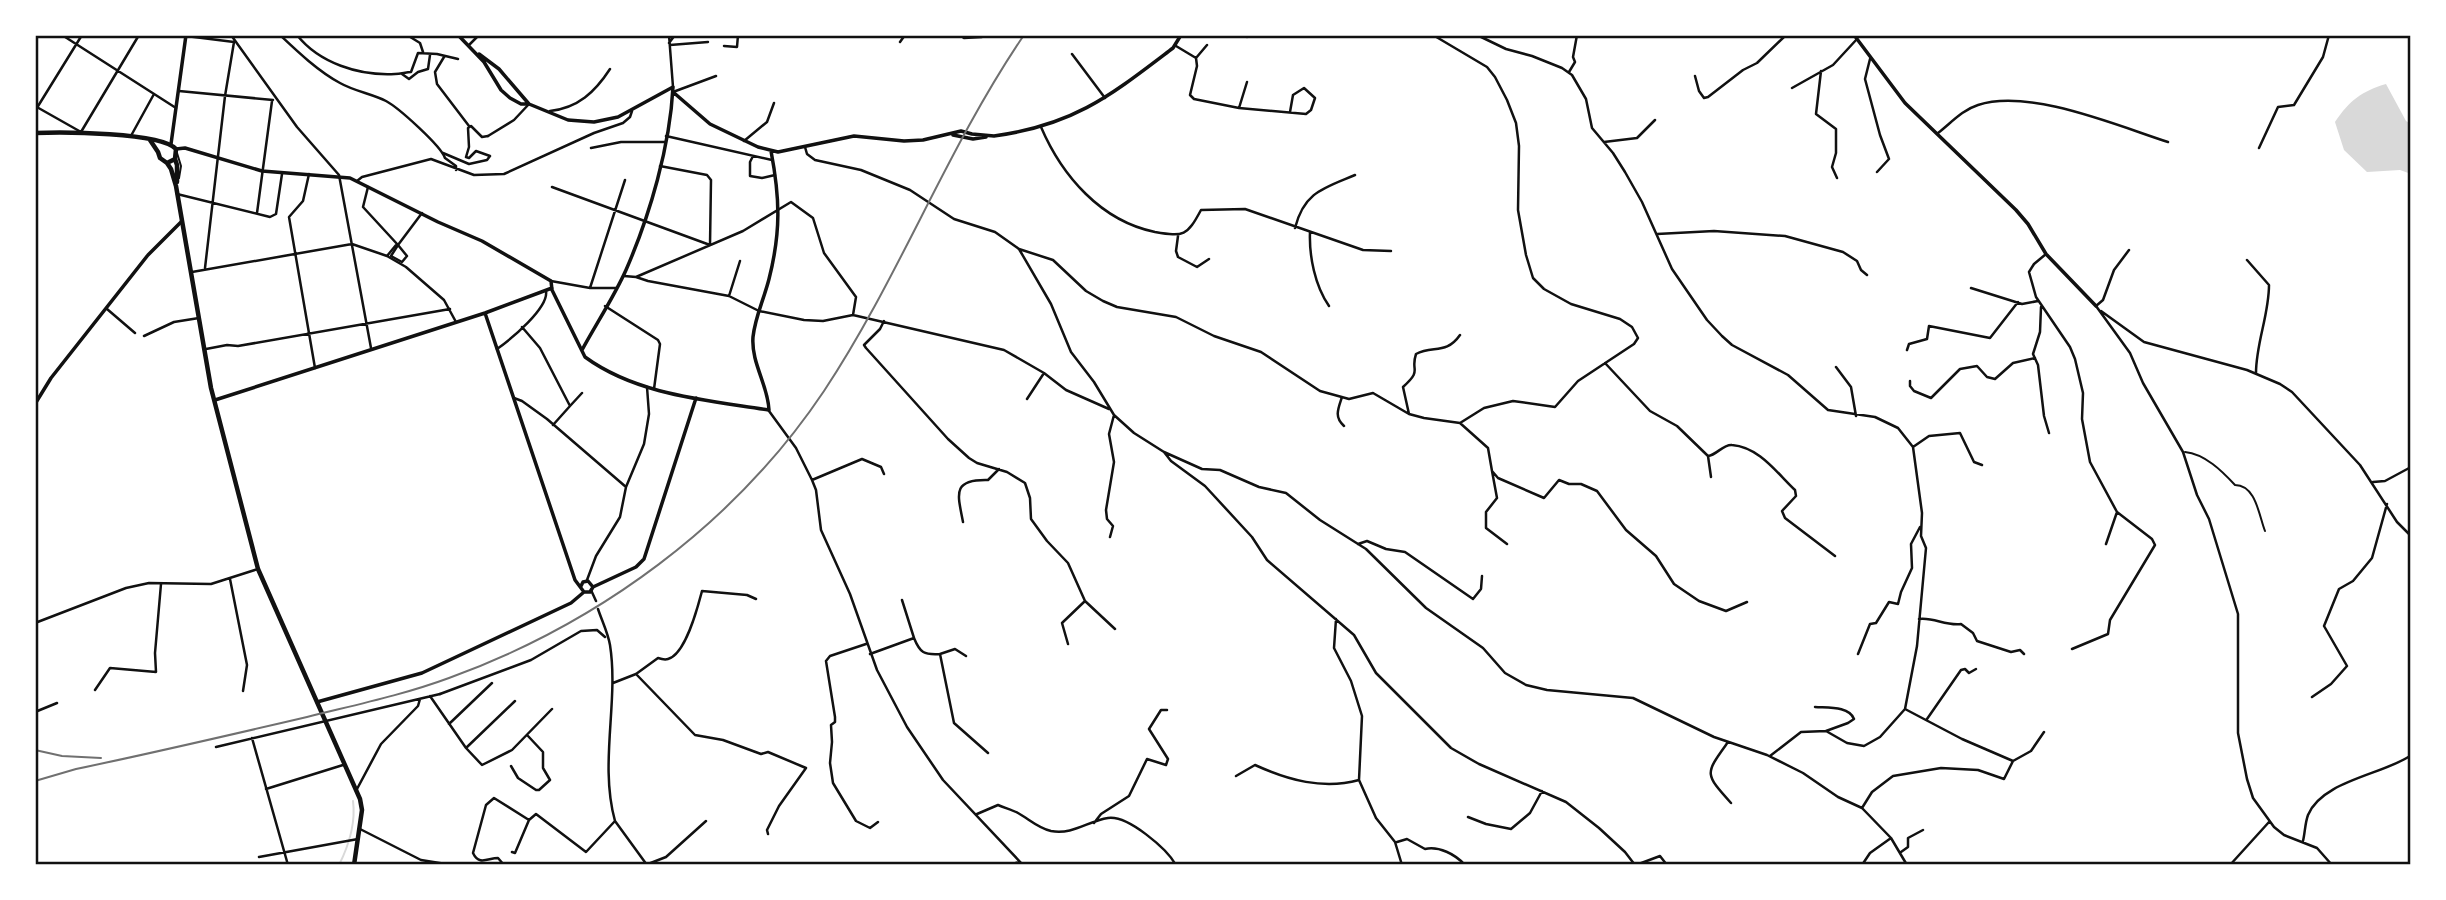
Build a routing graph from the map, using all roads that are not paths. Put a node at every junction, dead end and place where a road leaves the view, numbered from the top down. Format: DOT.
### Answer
graph roads {
  1 [pos="62,35"];
  2 [pos="82,35"];
  3 [pos="139,35"];
  4 [pos="231,35"];
  5 [pos="280,35"];
  6 [pos="297,35"];
  7 [pos="407,35"];
  8 [pos="458,35"];
  9 [pos="479,35"];
  10 [pos="669,35"];
  11 [pos="676,35"];
  12 [pos="738,35"];
  13 [pos="905,35"];
  14 [pos="958,35"];
  15 [pos="1181,35"];
  16 [pos="1433,35"];
  17 [pos="1477,35"];
  18 [pos="1577,35"];
  19 [pos="1787,35"];
  20 [pos="2329,35"];
  21 [pos="186,36"];
  22 [pos="982,37"];
  23 [pos="1855,37"];
  24 [pos="708,41"];
  25 [pos="900,41"];
  26 [pos="234,42"];
  27 [pos="76,44"];
  28 [pos="670,44"];
  29 [pos="1207,45"];
  30 [pos="468,46"];
  31 [pos="723,46"];
  32 [pos="1176,46"];
  33 [pos="474,52"];
  34 [pos="423,54"];
  35 [pos="1072,54"];
  36 [pos="430,55"];
  37 [pos="444,57"];
  38 [pos="1870,57"];
  39 [pos="1196,58"];
  40 [pos="458,59"];
  41 [pos="436,68"];
  42 [pos="428,69"];
  43 [pos="610,69"];
  44 [pos="118,71"];
  45 [pos="1821,71"];
  46 [pos="1569,72"];
  47 [pos="402,73"];
  48 [pos="716,76"];
  49 [pos="1695,76"];
  50 [pos="1247,82"];
  51 [pos="1792,88"];
  52 [pos="673,89"];
  53 [pos="178,91"];
  54 [pos="153,94"];
  55 [pos="225,96"];
  56 [pos="1105,98"];
  57 [pos="274,100"];
  58 [pos="774,103"];
  59 [pos="529,104"];
  60 [pos="36,108"];
  61 [pos="176,108"];
  62 [pos="1239,108"];
  63 [pos="632,111"];
  64 [pos="547,112"];
  65 [pos="1290,112"];
  66 [pos="1655,120"];
  67 [pos="469,126"];
  68 [pos="1041,127"];
  69 [pos="81,132"];
  70 [pos="35,133"];
  71 [pos="1938,134"];
  72 [pos="666,135"];
  73 [pos="130,137"];
  74 [pos="150,139"];
  75 [pos="744,141"];
  76 [pos="665,142"];
  77 [pos="1604,142"];
  78 [pos="2168,142"];
  79 [pos="168,144"];
  80 [pos="805,147"];
  81 [pos="591,148"];
  82 [pos="2259,148"];
  83 [pos="177,151"];
  84 [pos="771,151"];
  85 [pos="158,152"];
  86 [pos="443,153"];
  87 [pos="753,156"];
  88 [pos="175,159"];
  89 [pos="218,159"];
  90 [pos="773,160"];
  91 [pos="167,163"];
  92 [pos="660,166"];
  93 [pos="456,170"];
  94 [pos="262,172"];
  95 [pos="1877,172"];
  96 [pos="282,173"];
  97 [pos="309,174"];
  98 [pos="339,175"];
  99 [pos="776,175"];
  100 [pos="1355,175"];
  101 [pos="1836,178"];
  102 [pos="625,180"];
  103 [pos="358,181"];
  104 [pos="176,186"];
  105 [pos="368,186"];
  106 [pos="552,187"];
  107 [pos="177,194"];
  108 [pos="213,203"];
  109 [pos="615,209"];
  110 [pos="779,209"];
  111 [pos="257,213"];
  112 [pos="422,214"];
  113 [pos="645,220"];
  114 [pos="182,221"];
  115 [pos="1295,228"];
  116 [pos="1310,232"];
  117 [pos="1657,234"];
  118 [pos="1178,236"];
  119 [pos="352,244"];
  120 [pos="397,245"];
  121 [pos="710,245"];
  122 [pos="1019,249"];
  123 [pos="2129,250"];
  124 [pos="1391,251"];
  125 [pos="294,253"];
  126 [pos="2046,254"];
  127 [pos="387,256"];
  128 [pos="1209,259"];
  129 [pos="2247,260"];
  130 [pos="740,261"];
  131 [pos="205,270"];
  132 [pos="191,272"];
  133 [pos="1867,275"];
  134 [pos="623,276"];
  135 [pos="636,277"];
  136 [pos="551,281"];
  137 [pos="590,288"];
  138 [pos="616,288"];
  139 [pos="1971,288"];
  140 [pos="552,289"];
  141 [pos="546,290"];
  142 [pos="729,296"];
  143 [pos="2018,302"];
  144 [pos="2038,302"];
  145 [pos="606,306"];
  146 [pos="1329,306"];
  147 [pos="2095,306"];
  148 [pos="2041,307"];
  149 [pos="107,309"];
  150 [pos="450,309"];
  151 [pos="759,311"];
  152 [pos="2101,311"];
  153 [pos="485,313"];
  154 [pos="853,315"];
  155 [pos="199,318"];
  156 [pos="884,321"];
  157 [pos="456,323"];
  158 [pos="367,325"];
  159 [pos="522,327"];
  160 [pos="135,333"];
  161 [pos="309,334"];
  162 [pos="1460,335"];
  163 [pos="144,336"];
  164 [pos="497,349"];
  165 [pos="204,350"];
  166 [pos="372,350"];
  167 [pos="1907,350"];
  168 [pos="582,351"];
  169 [pos="2035,358"];
  170 [pos="1605,363"];
  171 [pos="1836,367"];
  172 [pos="315,368"];
  173 [pos="1044,373"];
  174 [pos="2256,373"];
  175 [pos="1910,381"];
  176 [pos="647,387"];
  177 [pos="654,389"];
  178 [pos="582,393"];
  179 [pos="1342,397"];
  180 [pos="514,398"];
  181 [pos="696,398"];
  182 [pos="1027,399"];
  183 [pos="215,400"];
  184 [pos="35,404"];
  185 [pos="570,405"];
  186 [pos="1109,409"];
  187 [pos="769,410"];
  188 [pos="1409,414"];
  189 [pos="1114,415"];
  190 [pos="1856,416"];
  191 [pos="1461,422"];
  192 [pos="553,425"];
  193 [pos="1343,426"];
  194 [pos="2049,433"];
  195 [pos="1913,447"];
  196 [pos="1164,452"];
  197 [pos="2183,452"];
  198 [pos="1708,456"];
  199 [pos="1982,465"];
  200 [pos="2411,467"];
  201 [pos="999,469"];
  202 [pos="1492,471"];
  203 [pos="884,474"];
  204 [pos="1711,477"];
  205 [pos="812,480"];
  206 [pos="2373,482"];
  207 [pos="625,486"];
  208 [pos="2387,505"];
  209 [pos="2116,512"];
  210 [pos="963,522"];
  211 [pos="1921,524"];
  212 [pos="2265,531"];
  213 [pos="1110,537"];
  214 [pos="2411,537"];
  215 [pos="1358,544"];
  216 [pos="1507,544"];
  217 [pos="2106,544"];
  218 [pos="1835,556"];
  219 [pos="258,569"];
  220 [pos="1482,576"];
  221 [pos="230,579"];
  222 [pos="586,581"];
  223 [pos="161,584"];
  224 [pos="581,586"];
  225 [pos="592,589"];
  226 [pos="584,592"];
  227 [pos="756,599"];
  228 [pos="902,600"];
  229 [pos="596,601"];
  230 [pos="1085,601"];
  231 [pos="1747,602"];
  232 [pos="598,609"];
  233 [pos="1336,619"];
  234 [pos="1919,619"];
  235 [pos="36,622"];
  236 [pos="1115,629"];
  237 [pos="605,637"];
  238 [pos="914,638"];
  239 [pos="866,644"];
  240 [pos="1068,644"];
  241 [pos="2072,649"];
  242 [pos="870,654"];
  243 [pos="940,654"];
  244 [pos="1858,654"];
  245 [pos="2024,654"];
  246 [pos="966,656"];
  247 [pos="1976,669"];
  248 [pos="636,674"];
  249 [pos="492,683"];
  250 [pos="612,684"];
  251 [pos="95,690"];
  252 [pos="243,691"];
  253 [pos="430,696"];
  254 [pos="2312,697"];
  255 [pos="420,699"];
  256 [pos="515,701"];
  257 [pos="317,702"];
  258 [pos="57,703"];
  259 [pos="1815,707"];
  260 [pos="552,709"];
  261 [pos="1905,709"];
  262 [pos="1167,710"];
  263 [pos="35,712"];
  264 [pos="1927,719"];
  265 [pos="325,721"];
  266 [pos="449,724"];
  267 [pos="1826,731"];
  268 [pos="2044,732"];
  269 [pos="527,736"];
  270 [pos="252,738"];
  271 [pos="1728,741"];
  272 [pos="216,747"];
  273 [pos="466,748"];
  274 [pos="988,753"];
  275 [pos="1770,756"];
  276 [pos="2410,756"];
  277 [pos="2013,761"];
  278 [pos="345,764"];
  279 [pos="511,766"];
  280 [pos="1236,776"];
  281 [pos="1359,780"];
  282 [pos="266,789"];
  283 [pos="356,789"];
  284 [pos="1542,791"];
  285 [pos="1731,803"];
  286 [pos="1862,808"];
  287 [pos="976,814"];
  288 [pos="1468,817"];
  289 [pos="529,820"];
  290 [pos="615,821"];
  291 [pos="706,821"];
  292 [pos="878,822"];
  293 [pos="2269,822"];
  294 [pos="1093,824"];
  295 [pos="360,829"];
  296 [pos="1923,830"];
  297 [pos="768,834"];
  298 [pos="1891,838"];
  299 [pos="358,839"];
  300 [pos="1395,842"];
  301 [pos="2303,842"];
  302 [pos="284,851"];
  303 [pos="512,852"];
  304 [pos="1899,853"];
  305 [pos="259,857"];
  306 [pos="647,864"];
  307 [pos="1021,864"];
  308 [pos="288,865"];
  309 [pos="354,865"];
  310 [pos="452,865"];
  311 [pos="504,865"];
  312 [pos="1009,865"];
  313 [pos="1177,865"];
  314 [pos="1402,865"];
  315 [pos="1465,865"];
  316 [pos="1635,865"];
  317 [pos="1667,865"];
  318 [pos="1863,865"];
  319 [pos="1908,865"];
  320 [pos="2230,865"];
  321 [pos="2332,865"];
  1 -- 27 [label="street"];
  2 -- 27 [label="street"];
  3 -- 44 [label="street"];
  4 -- 26 [label="street"];
  5 -- 86 [label="street"];
  6 -- 47 [label="street"];
  7 -- 34 [label="street"];
  8 -- 30 [label="street"];
  9 -- 30 [label="street"];
  10 -- 28 [label="street"];
  11 -- 28 [label="street"];
  12 -- 31 [label="street"];
  13 -- 25 [label="street"];
  14 -- 22 [label="street"];
  15 -- 32 [label="street"];
  16 -- 170 [label="street"];
  17 -- 46 [label="street"];
  18 -- 46 [label="street"];
  19 -- 49 [label="street"];
  20 -- 82 [label="street"];
  21 -- 26 [label="street"];
  21 -- 53 [label="street"];
  23 -- 38 [label="street"];
  23 -- 45 [label="street"];
  24 -- 28 [label="street"];
  26 -- 55 [label="street"];
  26 -- 57 [label="street"];
  27 -- 44 [label="street"];
  27 -- 60 [label="street"];
  28 -- 52 [label="street"];
  29 -- 39 [label="street"];
  30 -- 33 [label="street"];
  32 -- 39 [label="street"];
  32 -- 56 [label="street"];
  33 -- 59 [label="street"];
  33 -- 59 [label="street"];
  34 -- 36 [label="street"];
  34 -- 47 [label="street"];
  35 -- 56 [label="street"];
  36 -- 37 [label="street"];
  36 -- 42 [label="street"];
  37 -- 40 [label="street"];
  37 -- 41 [label="street"];
  38 -- 71 [label="street"];
  38 -- 95 [label="street"];
  39 -- 62 [label="street"];
  41 -- 42 [label="street"];
  41 -- 67 [label="street"];
  42 -- 47 [label="street"];
  43 -- 64 [label="street"];
  44 -- 54 [label="street"];
  44 -- 69 [label="street"];
  45 -- 51 [label="street"];
  45 -- 101 [label="street"];
  46 -- 77 [label="street"];
  48 -- 52 [label="street"];
  50 -- 62 [label="street"];
  52 -- 63 [label="street"];
  52 -- 72 [label="street"];
  52 -- 75 [label="street"];
  53 -- 55 [label="street"];
  53 -- 61 [label="street"];
  54 -- 61 [label="street"];
  54 -- 73 [label="street"];
  55 -- 57 [label="street"];
  55 -- 89 [label="street"];
  56 -- 68 [label="street"];
  57 -- 94 [label="street"];
  57 -- 98 [label="street"];
  58 -- 75 [label="street"];
  59 -- 64 [label="street"];
  59 -- 67 [label="street"];
  60 -- 69 [label="street"];
  61 -- 79 [label="street"];
  62 -- 65 [label="street"];
  63 -- 64 [label="street"];
  63 -- 93 [label="street"];
  65 -- 65 [label="street"];
  66 -- 77 [label="street"];
  67 -- 86 [label="street"];
  68 -- 80 [label="street"];
  68 -- 118 [label="street"];
  69 -- 70 [label="main road"];
  69 -- 73 [label="main road"];
  71 -- 78 [label="street"];
  71 -- 126 [label="street"];
  72 -- 76 [label="street"];
  72 -- 87 [label="street"];
  73 -- 74 [label="main road"];
  74 -- 79 [label="main road"];
  74 -- 85 [label="main road"];
  75 -- 84 [label="street"];
  76 -- 81 [label="street"];
  76 -- 92 [label="street"];
  77 -- 117 [label="street"];
  79 -- 83 [label="main road"];
  79 -- 85 [label="main road"];
  80 -- 84 [label="street"];
  80 -- 122 [label="street"];
  83 -- 88 [label="main road"];
  83 -- 89 [label="street"];
  83 -- 104 [label="lane"];
  84 -- 90 [label="street"];
  85 -- 91 [label="main road"];
  86 -- 93 [label="street"];
  87 -- 90 [label="street"];
  87 -- 99 [label="street"];
  88 -- 91 [label="main road"];
  88 -- 104 [label="main road"];
  89 -- 94 [label="street"];
  89 -- 108 [label="street"];
  90 -- 99 [label="street"];
  91 -- 104 [label="main road"];
  92 -- 113 [label="street"];
  92 -- 121 [label="street"];
  93 -- 103 [label="street"];
  94 -- 96 [label="street"];
  94 -- 111 [label="street"];
  96 -- 97 [label="street"];
  96 -- 111 [label="street"];
  97 -- 98 [label="street"];
  97 -- 125 [label="street"];
  98 -- 103 [label="street"];
  98 -- 119 [label="street"];
  99 -- 110 [label="street"];
  100 -- 115 [label="street"];
  102 -- 109 [label="street"];
  103 -- 105 [label="street"];
  104 -- 107 [label="main road"];
  105 -- 112 [label="street"];
  105 -- 120 [label="street"];
  106 -- 109 [label="street"];
  107 -- 108 [label="street"];
  107 -- 114 [label="main road"];
  108 -- 111 [label="street"];
  108 -- 131 [label="street"];
  109 -- 113 [label="street"];
  109 -- 137 [label="street"];
  110 -- 121 [label="street"];
  110 -- 151 [label="street"];
  110 -- 154 [label="street"];
  112 -- 120 [label="street"];
  112 -- 136 [label="street"];
  113 -- 121 [label="street"];
  113 -- 134 [label="street"];
  114 -- 132 [label="main road"];
  114 -- 149 [label="street"];
  115 -- 116 [label="street"];
  115 -- 118 [label="street"];
  116 -- 124 [label="street"];
  116 -- 146 [label="street"];
  117 -- 133 [label="street"];
  117 -- 190 [label="street"];
  118 -- 128 [label="street"];
  119 -- 125 [label="street"];
  119 -- 127 [label="street"];
  119 -- 158 [label="street"];
  120 -- 120 [label="street"];
  120 -- 127 [label="street"];
  121 -- 135 [label="street"];
  122 -- 179 [label="street"];
  122 -- 186 [label="street"];
  123 -- 147 [label="street"];
  125 -- 131 [label="street"];
  125 -- 161 [label="street"];
  126 -- 144 [label="street"];
  126 -- 147 [label="street"];
  127 -- 150 [label="street"];
  129 -- 174 [label="street"];
  130 -- 142 [label="street"];
  131 -- 132 [label="street"];
  132 -- 155 [label="main road"];
  134 -- 135 [label="street"];
  134 -- 138 [label="street"];
  135 -- 142 [label="street"];
  136 -- 137 [label="street"];
  136 -- 140 [label="street"];
  137 -- 138 [label="street"];
  138 -- 145 [label="street"];
  139 -- 143 [label="street"];
  140 -- 141 [label="street"];
  140 -- 168 [label="street"];
  141 -- 153 [label="street"];
  141 -- 159 [label="street"];
  142 -- 151 [label="street"];
  143 -- 144 [label="street"];
  143 -- 167 [label="street"];
  144 -- 148 [label="street"];
  145 -- 168 [label="street"];
  145 -- 177 [label="street"];
  147 -- 152 [label="street"];
  148 -- 169 [label="street"];
  148 -- 209 [label="street"];
  149 -- 160 [label="street"];
  149 -- 184 [label="street"];
  150 -- 157 [label="street"];
  150 -- 158 [label="street"];
  151 -- 154 [label="street"];
  151 -- 187 [label="street"];
  152 -- 174 [label="street"];
  152 -- 197 [label="street"];
  153 -- 157 [label="street"];
  153 -- 164 [label="street"];
  154 -- 156 [label="street"];
  155 -- 163 [label="street"];
  155 -- 165 [label="main road"];
  156 -- 173 [label="street"];
  156 -- 201 [label="street"];
  157 -- 166 [label="street"];
  158 -- 161 [label="street"];
  158 -- 166 [label="street"];
  159 -- 164 [label="street"];
  159 -- 185 [label="street"];
  161 -- 165 [label="street"];
  161 -- 172 [label="street"];
  162 -- 188 [label="street"];
  164 -- 180 [label="street"];
  165 -- 183 [label="main road"];
  166 -- 172 [label="street"];
  168 -- 176 [label="street"];
  169 -- 175 [label="street"];
  169 -- 194 [label="street"];
  170 -- 191 [label="street"];
  170 -- 198 [label="street"];
  171 -- 190 [label="street"];
  172 -- 183 [label="street"];
  173 -- 182 [label="street"];
  173 -- 186 [label="street"];
  174 -- 206 [label="street"];
  176 -- 177 [label="street"];
  176 -- 207 [label="street"];
  177 -- 181 [label="street"];
  178 -- 185 [label="street"];
  179 -- 188 [label="street"];
  179 -- 193 [label="street"];
  180 -- 192 [label="street"];
  180 -- 224 [label="street"];
  181 -- 187 [label="street"];
  181 -- 225 [label="street"];
  183 -- 219 [label="main road"];
  185 -- 192 [label="street"];
  186 -- 189 [label="street"];
  187 -- 205 [label="street"];
  188 -- 191 [label="street"];
  189 -- 196 [label="street"];
  189 -- 213 [label="street"];
  190 -- 195 [label="street"];
  191 -- 202 [label="street"];
  192 -- 207 [label="street"];
  195 -- 199 [label="street"];
  195 -- 211 [label="street"];
  196 -- 215 [label="street"];
  196 -- 233 [label="street"];
  197 -- 212 [label="lane"];
  197 -- 293 [label="street"];
  198 -- 204 [label="street"];
  198 -- 218 [label="street"];
  200 -- 206 [label="street"];
  201 -- 210 [label="street"];
  201 -- 230 [label="street"];
  202 -- 216 [label="street"];
  202 -- 231 [label="street"];
  203 -- 205 [label="street"];
  205 -- 239 [label="street"];
  206 -- 208 [label="street"];
  207 -- 222 [label="street"];
  208 -- 214 [label="street"];
  208 -- 254 [label="street"];
  209 -- 217 [label="street"];
  209 -- 241 [label="street"];
  211 -- 234 [label="street"];
  211 -- 244 [label="street"];
  215 -- 220 [label="street"];
  215 -- 271 [label="street"];
  219 -- 221 [label="street"];
  219 -- 257 [label="main road"];
  221 -- 223 [label="street"];
  221 -- 252 [label="street"];
  222 -- 224 [label="street"];
  222 -- 225 [label="street"];
  223 -- 235 [label="street"];
  223 -- 251 [label="street"];
  224 -- 226 [label="street"];
  225 -- 226 [label="street"];
  225 -- 229 [label="street"];
  226 -- 257 [label="street"];
  227 -- 248 [label="street"];
  228 -- 238 [label="street"];
  230 -- 236 [label="street"];
  230 -- 240 [label="street"];
  232 -- 250 [label="street"];
  233 -- 281 [label="street"];
  233 -- 284 [label="street"];
  234 -- 245 [label="street"];
  234 -- 261 [label="street"];
  237 -- 253 [label="street"];
  238 -- 242 [label="street"];
  238 -- 243 [label="street"];
  239 -- 242 [label="street"];
  239 -- 292 [label="street"];
  242 -- 287 [label="street"];
  243 -- 246 [label="street"];
  243 -- 274 [label="street"];
  247 -- 264 [label="street"];
  248 -- 250 [label="street"];
  248 -- 297 [label="street"];
  249 -- 266 [label="street"];
  250 -- 290 [label="street"];
  253 -- 255 [label="street"];
  253 -- 266 [label="street"];
  255 -- 265 [label="street"];
  255 -- 283 [label="street"];
  256 -- 273 [label="street"];
  257 -- 265 [label="main road"];
  258 -- 263 [label="street"];
  259 -- 267 [label="street"];
  260 -- 269 [label="street"];
  261 -- 264 [label="street"];
  261 -- 267 [label="street"];
  262 -- 294 [label="street"];
  264 -- 277 [label="street"];
  265 -- 270 [label="street"];
  265 -- 278 [label="main road"];
  266 -- 273 [label="street"];
  267 -- 275 [label="street"];
  268 -- 277 [label="street"];
  269 -- 273 [label="street"];
  269 -- 279 [label="street"];
  270 -- 272 [label="street"];
  270 -- 282 [label="street"];
  271 -- 275 [label="street"];
  271 -- 285 [label="street"];
  275 -- 286 [label="street"];
  276 -- 301 [label="street"];
  277 -- 286 [label="street"];
  278 -- 282 [label="street"];
  278 -- 283 [label="main road"];
  280 -- 281 [label="street"];
  281 -- 300 [label="street"];
  282 -- 302 [label="street"];
  283 -- 295 [label="main road"];
  284 -- 288 [label="street"];
  284 -- 316 [label="street"];
  286 -- 298 [label="street"];
  287 -- 294 [label="street"];
  287 -- 307 [label="street"];
  289 -- 290 [label="street"];
  289 -- 303 [label="street"];
  289 -- 311 [label="street"];
  290 -- 306 [label="street"];
  291 -- 306 [label="street"];
  293 -- 301 [label="street"];
  293 -- 320 [label="street"];
  294 -- 313 [label="street"];
  295 -- 299 [label="main road"];
  295 -- 310 [label="street"];
  296 -- 304 [label="street"];
  298 -- 304 [label="street"];
  298 -- 318 [label="street"];
  299 -- 302 [label="street"];
  299 -- 309 [label="main road"];
  300 -- 314 [label="street"];
  300 -- 315 [label="street"];
  301 -- 321 [label="street"];
  302 -- 305 [label="street"];
  302 -- 308 [label="street"];
  304 -- 319 [label="street"];
  307 -- 312 [label="street"];
  316 -- 317 [label="street"];
}
